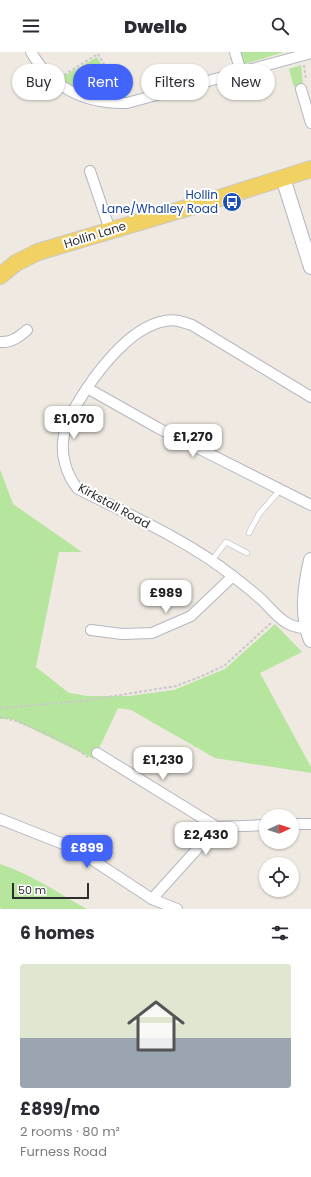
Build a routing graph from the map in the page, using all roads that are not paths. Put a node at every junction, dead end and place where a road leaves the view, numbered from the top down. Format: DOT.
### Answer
graph roads {
  1 [pos="30,52"];
  2 [pos="235,52"];
  3 [pos="306,55"];
  4 [pos="239,64"];
  5 [pos="272,64"];
  6 [pos="217,79"];
  7 [pos="301,89"];
  8 [pos="311,123"];
  9 [pos="311,169"];
  10 [pos="90,171"];
  11 [pos="283,178"];
  12 [pos="110,230"];
  13 [pos="311,267"];
  14 [pos="0,276"];
  15 [pos="27,330"];
  16 [pos="0,342"];
  17 [pos="87,388"];
  18 [pos="311,397"];
  19 [pos="280,490"];
  20 [pos="311,505"];
  21 [pos="250,533"];
  22 [pos="247,553"];
  23 [pos="212,560"];
  24 [pos="311,560"];
  25 [pos="234,576"];
  26 [pos="91,630"];
  27 [pos="309,634"];
  28 [pos="97,753"];
  29 [pos="0,819"];
  30 [pos="299,824"];
  31 [pos="311,824"];
  32 [pos="259,825"];
  33 [pos="217,827"];
  34 [pos="152,899"];
  35 [pos="177,909"];
  1 -- 6 [label="street"];
  2 -- 4 [label="street"];
  3 -- 5 [label="street"];
  7 -- 8 [label="street"];
  9 -- 11 [label="main road, Hollin Lane"];
  10 -- 12 [label="street"];
  11 -- 12 [label="main road, Hollin Lane"];
  11 -- 13 [label="street"];
  12 -- 14 [label="main road, Hollin Lane"];
  15 -- 16 [label="street"];
  17 -- 18 [label="street, Kirkstall Road"];
  17 -- 19 [label="street"];
  17 -- 23 [label="street, Kirkstall Road"];
  19 -- 20 [label="street"];
  19 -- 21 [label="lane"];
  22 -- 23 [label="lane"];
  23 -- 25 [label="street, Kirkstall Road"];
  24 -- 27 [label="street"];
  25 -- 26 [label="street"];
  25 -- 27 [label="street, Kirkstall Road"];
  28 -- 33 [label="street"];
  29 -- 34 [label="street"];
  30 -- 31 [label="street"];
  32 -- 33 [label="street"];
  33 -- 34 [label="street"];
  34 -- 35 [label="street"];
}
